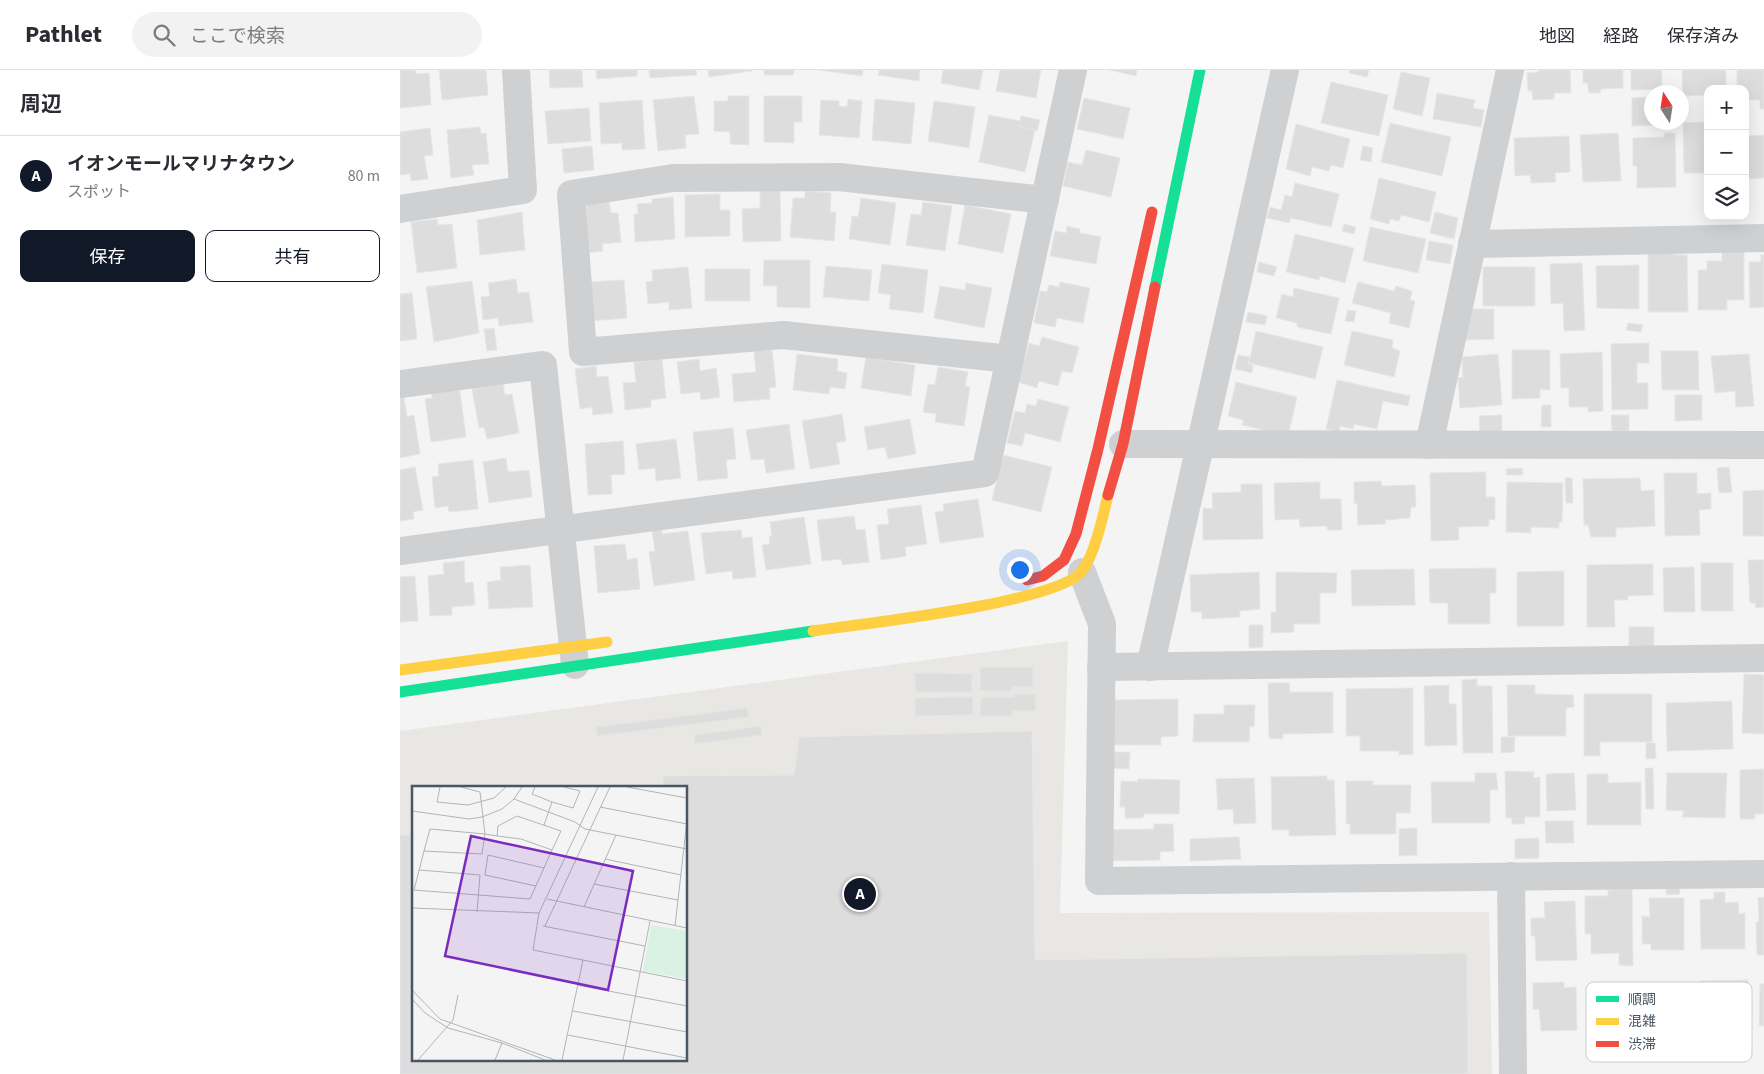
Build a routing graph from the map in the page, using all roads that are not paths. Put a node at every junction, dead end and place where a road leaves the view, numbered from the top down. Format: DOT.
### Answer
graph roads {
  1 [pos="516,70"];
  2 [pos="1073,70"];
  3 [pos="1200,70"];
  4 [pos="1285,70"];
  5 [pos="1510,70"];
  6 [pos="1154,199"];
  7 [pos="1045,200"];
  8 [pos="400,209"];
  9 [pos="1764,238"];
  10 [pos="1472,244"];
  11 [pos="1010,359"];
  12 [pos="400,384"];
  13 [pos="1123,444"];
  14 [pos="1200,445"];
  15 [pos="1429,445"];
  16 [pos="1764,445"];
  17 [pos="560,530"];
  18 [pos="400,551"];
  19 [pos="1082,572"];
  20 [pos="1012,584"];
  21 [pos="620,640"];
  22 [pos="574,656"];
  23 [pos="1764,658"];
  24 [pos="1102,667"];
  25 [pos="1150,667"];
  26 [pos="400,670"];
  27 [pos="400,692"];
  28 [pos="1764,874"];
  29 [pos="1511,876"];
  30 [pos="1513,1074"];
  1 -- 8 [label="street"];
  2 -- 7 [label="street"];
  3 -- 13 [label="street"];
  4 -- 14 [label="street"];
  5 -- 10 [label="street"];
  6 -- 20 [label="street"];
  7 -- 11 [label="street"];
  7 -- 11 [label="street"];
  9 -- 10 [label="street"];
  10 -- 15 [label="street"];
  11 -- 17 [label="street"];
  12 -- 17 [label="street"];
  13 -- 14 [label="street"];
  13 -- 19 [label="street"];
  14 -- 15 [label="street"];
  14 -- 25 [label="street"];
  15 -- 16 [label="street"];
  17 -- 18 [label="street"];
  17 -- 22 [label="street"];
  19 -- 22 [label="street"];
  19 -- 24 [label="street"];
  21 -- 22 [label="street"];
  22 -- 26 [label="street"];
  22 -- 27 [label="street"];
  23 -- 25 [label="street"];
  24 -- 25 [label="street"];
  24 -- 29 [label="street"];
  28 -- 29 [label="street"];
  29 -- 30 [label="street"];
}
